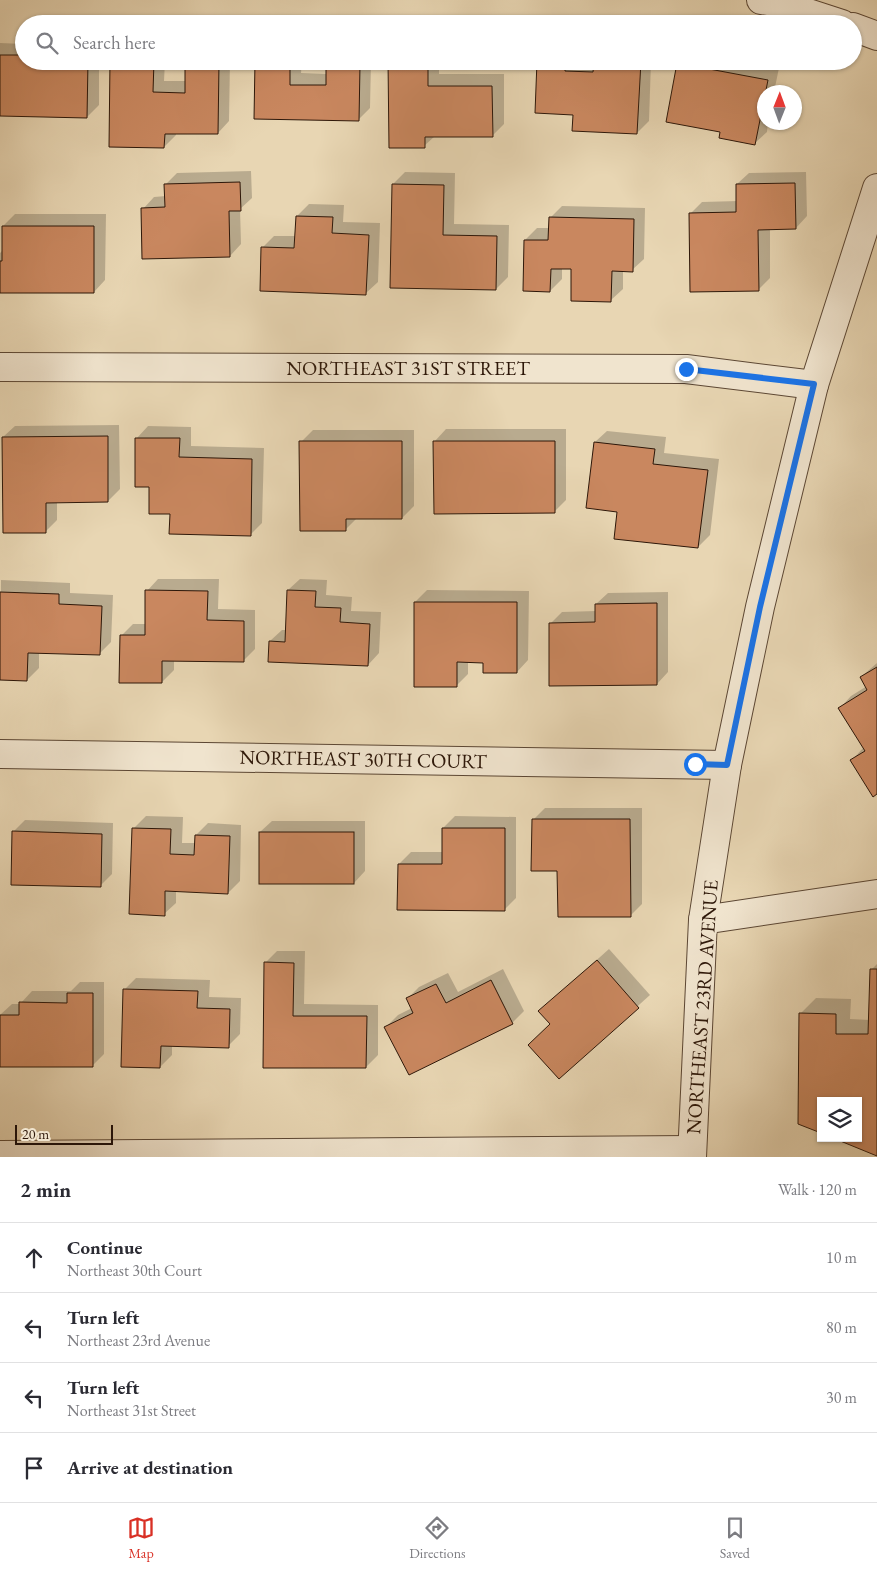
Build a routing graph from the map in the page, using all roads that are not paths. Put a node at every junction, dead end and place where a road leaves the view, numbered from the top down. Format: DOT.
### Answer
graph roads {
  1 [pos="761,0"];
  2 [pos="814,15"];
  3 [pos="862,30"];
  4 [pos="877,36"];
  5 [pos="877,188"];
  6 [pos="0,367"];
  7 [pos="814,384"];
  8 [pos="0,754"];
  9 [pos="727,765"];
  10 [pos="877,894"];
  11 [pos="703,920"];
  12 [pos="692,1153"];
  13 [pos="0,1155"];
  1 -- 2 [label="street"];
  3 -- 4 [label="street"];
  5 -- 7 [label="street, NORTHEAST 23RD AVENUE"];
  6 -- 7 [label="street, NORTHEAST 31ST STREET"];
  7 -- 9 [label="street, NORTHEAST 23RD AVENUE"];
  8 -- 9 [label="street, NORTHEAST 30TH COURT"];
  9 -- 11 [label="street, NORTHEAST 23RD AVENUE"];
  10 -- 11 [label="street"];
  11 -- 12 [label="street, NORTHEAST 23RD AVENUE"];
  12 -- 13 [label="street"];
}
